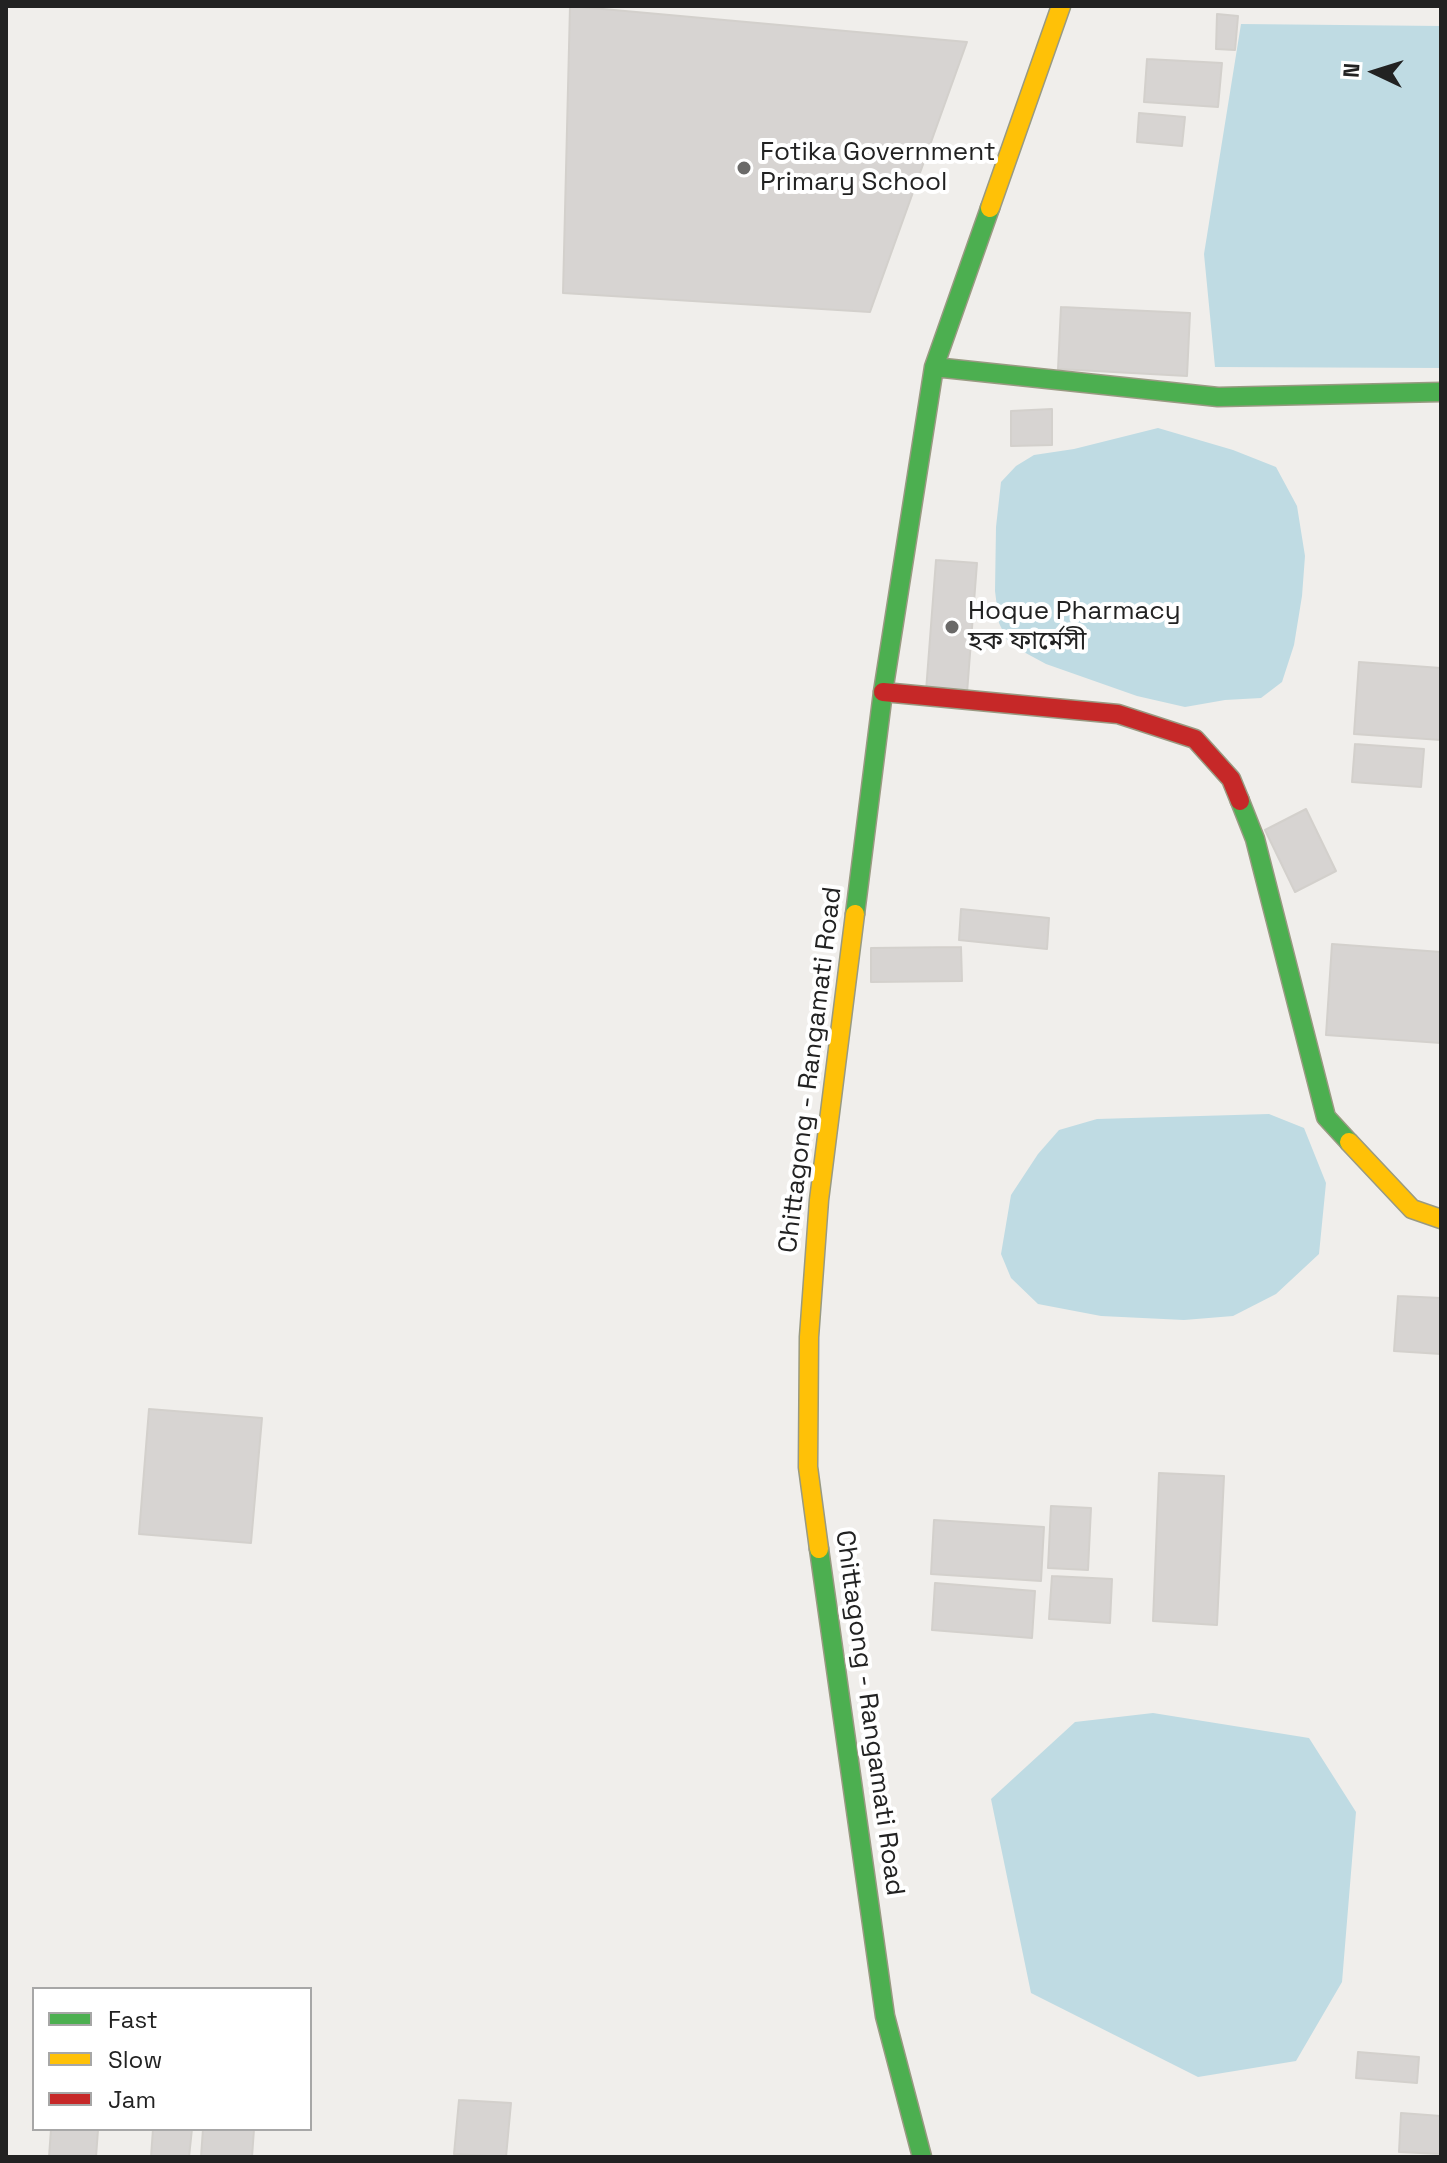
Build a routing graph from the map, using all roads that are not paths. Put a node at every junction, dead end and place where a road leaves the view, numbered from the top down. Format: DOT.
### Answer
graph roads {
  1 [pos="1061,6"];
  2 [pos="934,367"];
  3 [pos="1441,392"];
  4 [pos="883,692"];
  5 [pos="1441,1219"];
  6 [pos="922,2157"];
  1 -- 2 [label="main road, Chittagong - Rangamati Road"];
  2 -- 3 [label="main road"];
  2 -- 4 [label="main road, Chittagong - Rangamati Road"];
  4 -- 5 [label="main road"];
  4 -- 6 [label="main road, Chittagong - Rangamati Road"];
}
